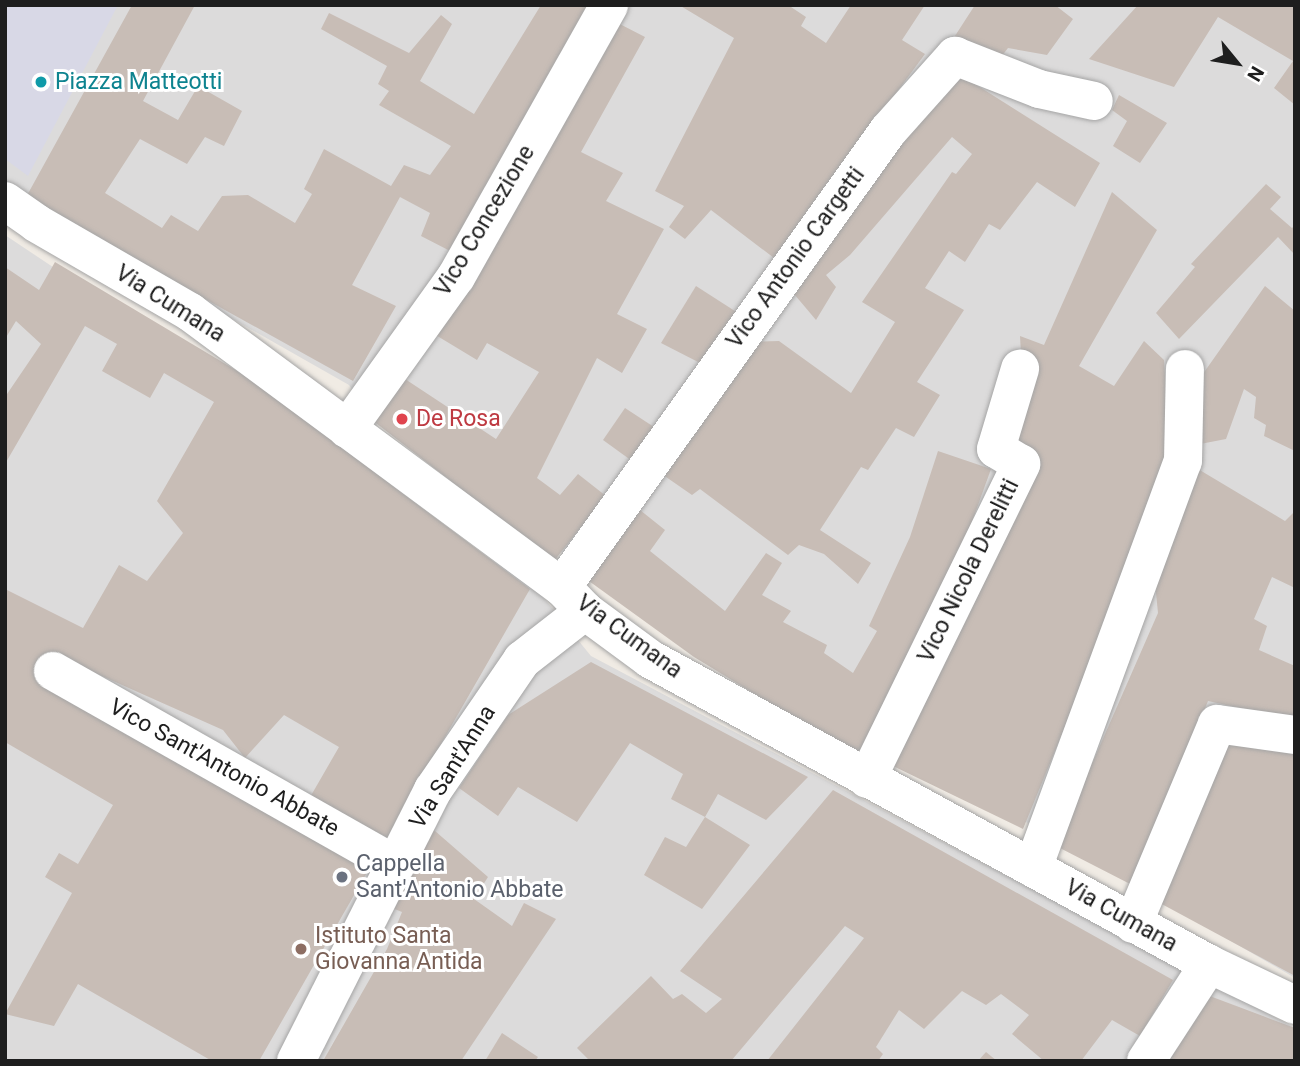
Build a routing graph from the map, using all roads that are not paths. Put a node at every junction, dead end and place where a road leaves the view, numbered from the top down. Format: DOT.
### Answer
graph roads {
  1 [pos="609,5"];
  2 [pos="1094,101"];
  3 [pos="5,201"];
  4 [pos="1020,369"];
  5 [pos="1185,369"];
  6 [pos="347,429"];
  7 [pos="573,599"];
  8 [pos="53,671"];
  9 [pos="1295,735"];
  10 [pos="867,779"];
  11 [pos="396,865"];
  12 [pos="1033,868"];
  13 [pos="1133,923"];
  14 [pos="1209,964"];
  15 [pos="1295,1005"];
  16 [pos="296,1061"];
  17 [pos="1146,1061"];
  1 -- 6 [label="street, Vico Concezione"];
  2 -- 7 [label="street, Vico Antonio Cargetti"];
  3 -- 6 [label="street, Via Cumana"];
  4 -- 10 [label="street, Vico Nicola Derelitti"];
  5 -- 12 [label="street"];
  6 -- 7 [label="street, Via Cumana"];
  7 -- 10 [label="street, Via Cumana"];
  7 -- 11 [label="street, Via Sant'Anna"];
  8 -- 11 [label="street, Vico Sant'Antonio Abbate"];
  9 -- 13 [label="street"];
  10 -- 12 [label="street, Via Cumana"];
  11 -- 16 [label="street, Via Sant'Anna"];
  12 -- 13 [label="street, Via Cumana"];
  13 -- 14 [label="street, Via Cumana"];
  14 -- 15 [label="street, Via Cumana"];
  14 -- 17 [label="street"];
}
